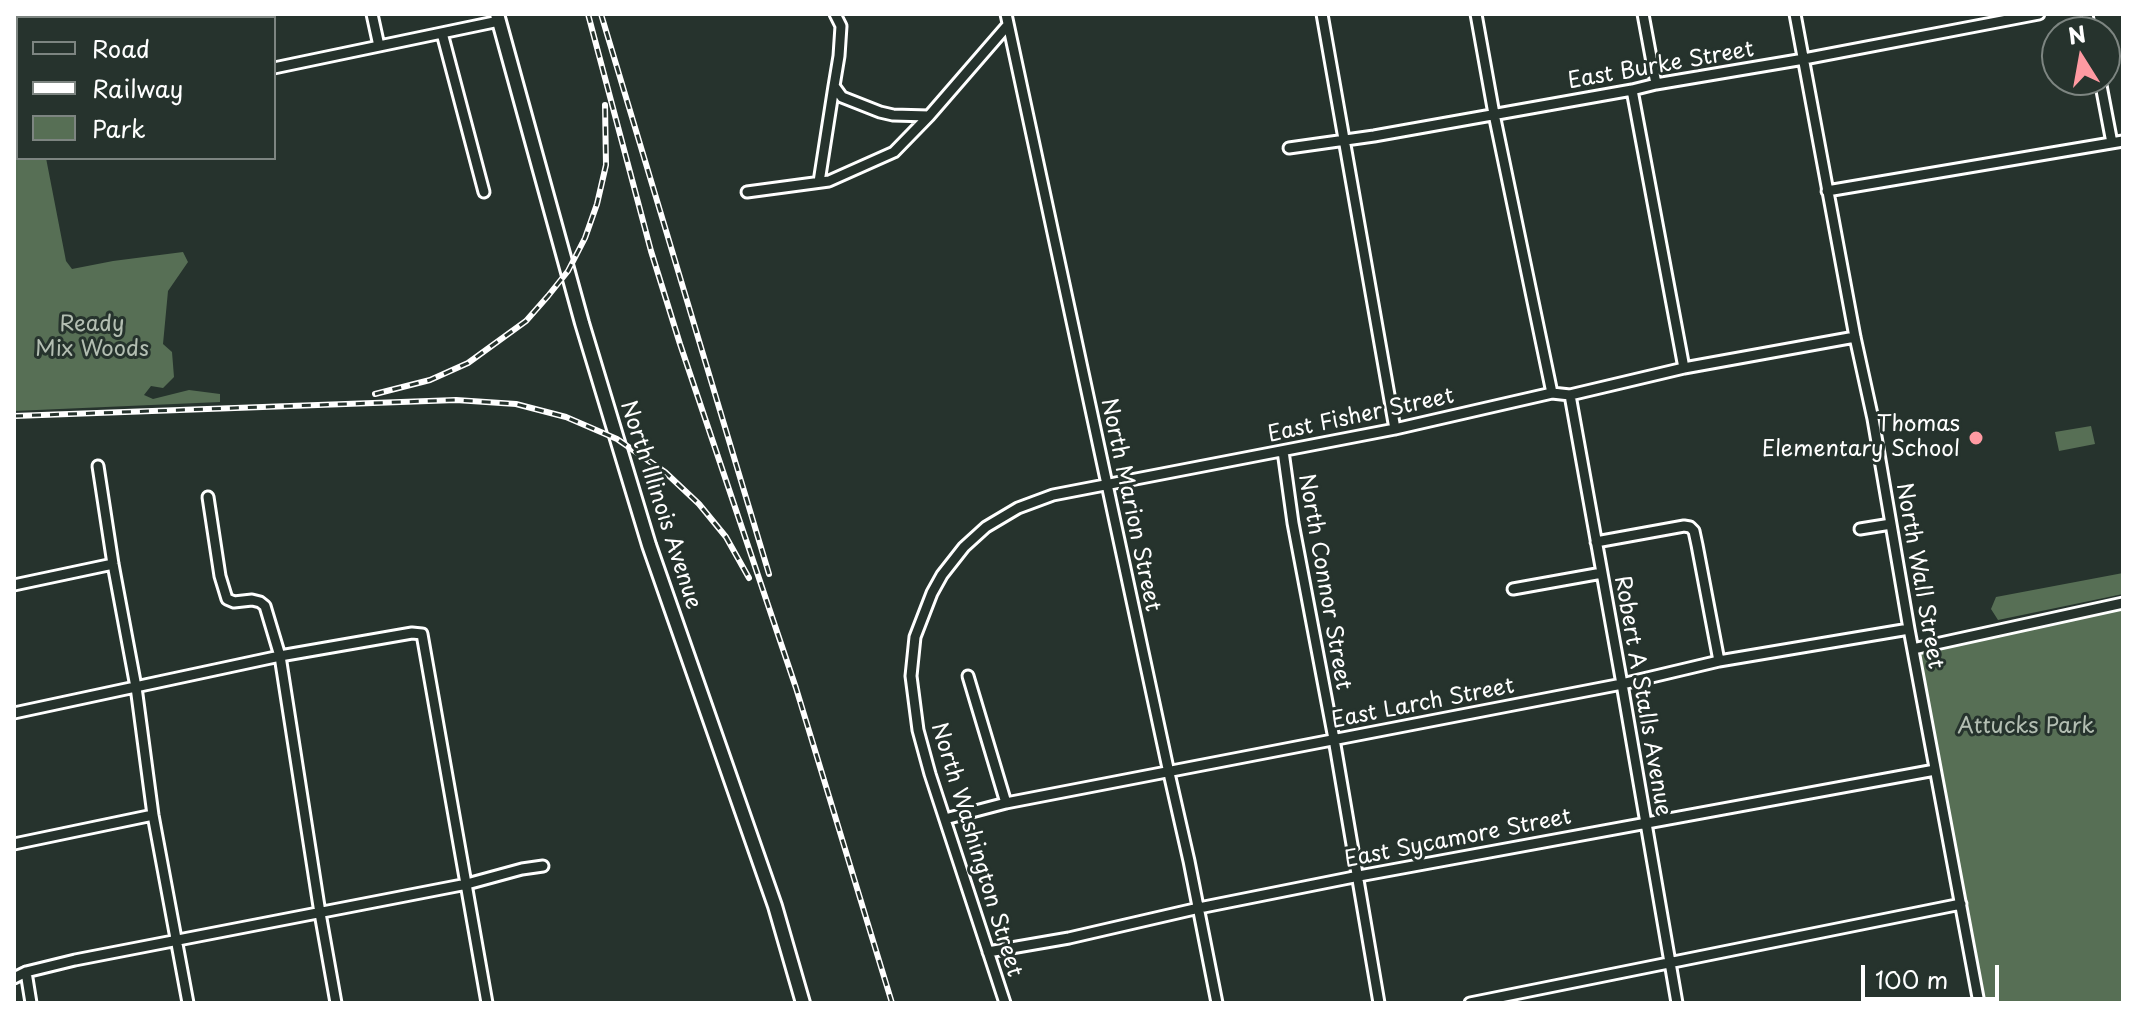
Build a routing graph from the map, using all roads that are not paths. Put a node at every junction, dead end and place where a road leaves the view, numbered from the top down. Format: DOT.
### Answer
graph roads {
  1 [pos="372,14"];
  2 [pos="835,14"];
  3 [pos="1006,14"];
  4 [pos="1322,14"];
  5 [pos="1476,14"];
  6 [pos="1643,14"];
  7 [pos="1795,14"];
  8 [pos="2039,14"];
  9 [pos="498,18"];
  10 [pos="1007,26"];
  11 [pos="442,33"];
  12 [pos="379,46"];
  13 [pos="1804,59"];
  14 [pos="276,68"];
  15 [pos="1656,84"];
  16 [pos="834,86"];
  17 [pos="1632,90"];
  18 [pos="2103,96"];
  19 [pos="1494,114"];
  20 [pos="929,116"];
  21 [pos="1343,140"];
  22 [pos="2123,141"];
  23 [pos="2112,143"];
  24 [pos="1289,148"];
  25 [pos="819,182"];
  26 [pos="1827,191"];
  27 [pos="484,192"];
  28 [pos="747,192"];
  29 [pos="1855,337"];
  30 [pos="1684,368"];
  31 [pos="1552,393"];
  32 [pos="1570,395"];
  33 [pos="1395,429"];
  34 [pos="1283,451"];
  35 [pos="98,466"];
  36 [pos="1107,484"];
  37 [pos="208,497"];
  38 [pos="1891,524"];
  39 [pos="1860,529"];
  40 [pos="1596,542"];
  41 [pos="113,564"];
  42 [pos="1602,573"];
  43 [pos="14,585"];
  44 [pos="1513,589"];
  45 [pos="2123,603"];
  46 [pos="924,613"];
  47 [pos="1909,629"];
  48 [pos="1913,649"];
  49 [pos="280,656"];
  50 [pos="1719,661"];
  51 [pos="968,676"];
  52 [pos="1622,684"];
  53 [pos="136,687"];
  54 [pos="14,713"];
  55 [pos="1334,739"];
  56 [pos="1935,770"];
  57 [pos="1169,773"];
  58 [pos="1006,803"];
  59 [pos="153,815"];
  60 [pos="945,819"];
  61 [pos="1646,822"];
  62 [pos="14,844"];
  63 [pos="543,866"];
  64 [pos="1359,876"];
  65 [pos="467,884"];
  66 [pos="1961,904"];
  67 [pos="1199,908"];
  68 [pos="320,913"];
  69 [pos="176,941"];
  70 [pos="988,952"];
  71 [pos="1669,962"];
  72 [pos="26,972"];
  73 [pos="14,978"];
  74 [pos="31,1003"];
  75 [pos="188,1003"];
  76 [pos="336,1003"];
  77 [pos="487,1003"];
  78 [pos="803,1003"];
  79 [pos="1005,1003"];
  80 [pos="1217,1003"];
  81 [pos="1379,1003"];
  82 [pos="1470,1003"];
  83 [pos="1677,1003"];
  84 [pos="1979,1003"];
  1 -- 12 [label="street"];
  2 -- 16 [label="street"];
  3 -- 10 [label="street, North Marion Street"];
  4 -- 21 [label="street"];
  5 -- 19 [label="street"];
  6 -- 15 [label="street"];
  7 -- 13 [label="street, North Wall Street"];
  8 -- 13 [label="street, East Burke Street"];
  9 -- 11 [label="street"];
  9 -- 78 [label="main road, North Illinois Avenue"];
  10 -- 20 [label="street"];
  10 -- 36 [label="street, North Marion Street"];
  11 -- 12 [label="street"];
  11 -- 27 [label="street"];
  12 -- 14 [label="street"];
  13 -- 15 [label="street, East Burke Street"];
  13 -- 26 [label="street, North Wall Street"];
  15 -- 17 [label="street, East Burke Street"];
  16 -- 20 [label="street"];
  16 -- 25 [label="street"];
  17 -- 19 [label="street, East Burke Street"];
  17 -- 30 [label="street"];
  18 -- 23 [label="street"];
  19 -- 21 [label="street, East Burke Street"];
  19 -- 31 [label="street"];
  20 -- 25 [label="street"];
  21 -- 24 [label="street, East Burke Street"];
  21 -- 33 [label="street"];
  22 -- 23 [label="street"];
  23 -- 26 [label="street"];
  25 -- 28 [label="street"];
  26 -- 29 [label="street, North Wall Street"];
  29 -- 30 [label="street, East Fisher Street"];
  29 -- 38 [label="street, North Wall Street"];
  30 -- 32 [label="street, East Fisher Street"];
  31 -- 32 [label="street, East Fisher Street"];
  31 -- 33 [label="street, East Fisher Street"];
  32 -- 40 [label="street, Robert A Stalls Avenue"];
  33 -- 34 [label="street, East Fisher Street"];
  34 -- 36 [label="street, East Fisher Street"];
  34 -- 55 [label="street, North Connor Street"];
  35 -- 41 [label="street"];
  36 -- 46 [label="street, East Fisher Street"];
  36 -- 57 [label="street, North Marion Street"];
  37 -- 49 [label="street"];
  38 -- 39 [label="street"];
  38 -- 47 [label="street, North Wall Street"];
  40 -- 42 [label="street, Robert A Stalls Avenue"];
  40 -- 50 [label="street"];
  41 -- 43 [label="street"];
  41 -- 53 [label="street"];
  42 -- 44 [label="street"];
  42 -- 52 [label="street, Robert A Stalls Avenue"];
  45 -- 48 [label="street"];
  46 -- 60 [label="street, North Washington Street"];
  47 -- 48 [label="street, North Wall Street"];
  47 -- 50 [label="street, East Larch Street"];
  48 -- 56 [label="street, North Wall Street"];
  49 -- 53 [label="street"];
  49 -- 65 [label="street"];
  49 -- 68 [label="street"];
  50 -- 52 [label="street, East Larch Street"];
  51 -- 58 [label="street"];
  52 -- 55 [label="street, East Larch Street"];
  52 -- 61 [label="street, Robert A Stalls Avenue"];
  53 -- 54 [label="street"];
  53 -- 59 [label="street"];
  55 -- 57 [label="street, East Larch Street"];
  55 -- 64 [label="street, North Connor Street"];
  56 -- 61 [label="street, East Sycamore Street"];
  56 -- 66 [label="street, North Wall Street"];
  57 -- 58 [label="street, East Larch Street"];
  57 -- 67 [label="street, North Marion Street"];
  58 -- 60 [label="street, East Larch Street"];
  59 -- 62 [label="street"];
  59 -- 69 [label="street"];
  60 -- 70 [label="street, North Washington Street"];
  61 -- 64 [label="street, East Sycamore Street"];
  61 -- 71 [label="street, Robert A Stalls Avenue"];
  63 -- 65 [label="street"];
  64 -- 67 [label="street, East Sycamore Street"];
  64 -- 81 [label="street, North Connor Street"];
  65 -- 68 [label="street"];
  65 -- 77 [label="street"];
  66 -- 71 [label="street"];
  66 -- 84 [label="street, North Wall Street"];
  67 -- 70 [label="street, East Sycamore Street"];
  67 -- 80 [label="street, North Marion Street"];
  68 -- 69 [label="street"];
  68 -- 76 [label="street"];
  69 -- 72 [label="street"];
  69 -- 75 [label="street"];
  70 -- 79 [label="street, North Washington Street"];
  71 -- 82 [label="street"];
  71 -- 83 [label="street, Robert A Stalls Avenue"];
  72 -- 73 [label="street"];
  72 -- 74 [label="street"];
}
